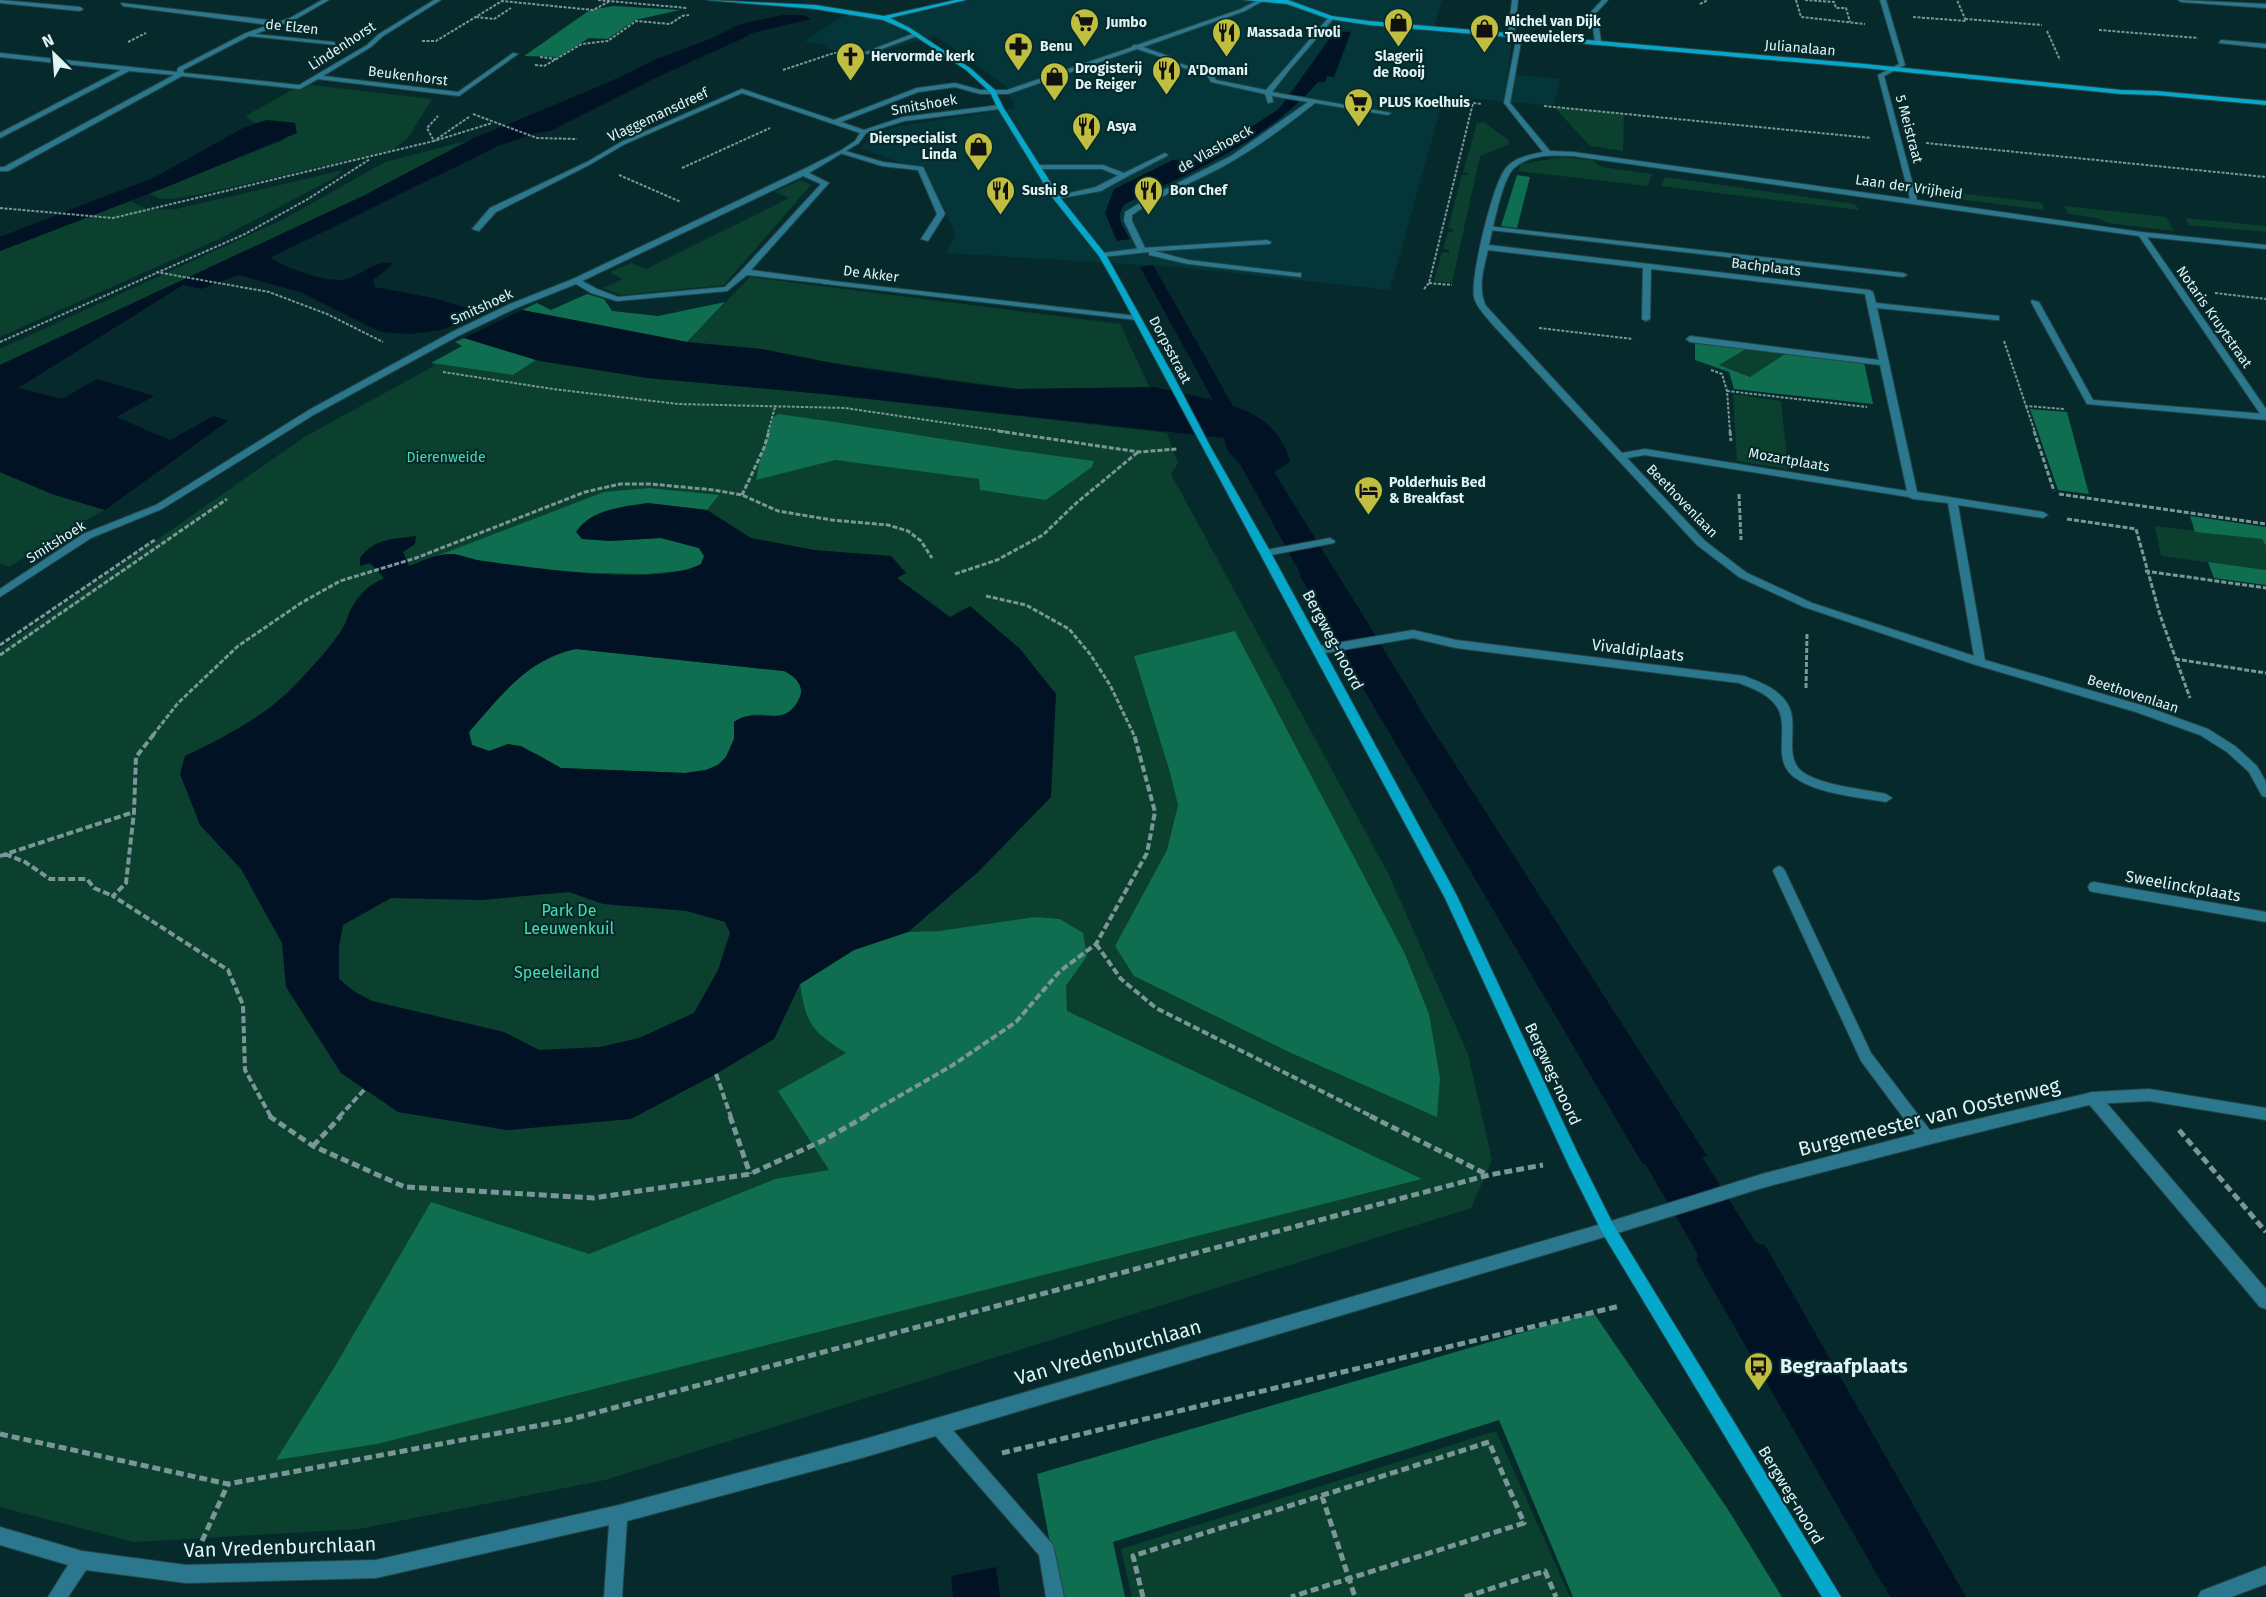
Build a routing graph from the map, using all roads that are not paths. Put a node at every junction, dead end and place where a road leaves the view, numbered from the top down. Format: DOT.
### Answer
graph roads {
  1 [pos="33,0"];
  2 [pos="327,0"];
  3 [pos="438,0"];
  4 [pos="710,0"];
  5 [pos="963,0"];
  6 [pos="1247,0"];
  7 [pos="1515,0"];
  8 [pos="1605,0"];
  9 [pos="1883,0"];
  10 [pos="2181,0"];
  11 [pos="0,1"];
  12 [pos="1289,1"];
  13 [pos="2204,1"];
  14 [pos="1260,2"];
  15 [pos="25,4"];
  16 [pos="123,4"];
  17 [pos="2266,6"];
  18 [pos="80,9"];
  19 [pos="884,18"];
  20 [pos="1331,18"];
  21 [pos="274,25"];
  22 [pos="248,34"];
  23 [pos="915,35"];
  24 [pos="1515,36"];
  25 [pos="1598,42"];
  26 [pos="2221,42"];
  27 [pos="334,44"];
  28 [pos="1135,46"];
  29 [pos="2266,46"];
  30 [pos="866,53"];
  31 [pos="515,54"];
  32 [pos="0,55"];
  33 [pos="126,69"];
  34 [pos="1892,70"];
  35 [pos="181,74"];
  36 [pos="318,77"];
  37 [pos="1268,92"];
  38 [pos="995,93"];
  39 [pos="1314,101"];
  40 [pos="1270,102"];
  41 [pos="2266,103"];
  42 [pos="1000,107"];
  43 [pos="1388,113"];
  44 [pos="835,122"];
  45 [pos="864,132"];
  46 [pos="0,135"];
  47 [pos="842,152"];
  48 [pos="1548,153"];
  49 [pos="1165,154"];
  50 [pos="1038,167"];
  51 [pos="0,169"];
  52 [pos="803,173"];
  53 [pos="1124,176"];
  54 [pos="1056,197"];
  55 [pos="1914,202"];
  56 [pos="1490,228"];
  57 [pos="476,229"];
  58 [pos="2141,234"];
  59 [pos="925,239"];
  60 [pos="1267,242"];
  61 [pos="1485,247"];
  62 [pos="2266,247"];
  63 [pos="1142,250"];
  64 [pos="1102,255"];
  65 [pos="1647,266"];
  66 [pos="745,272"];
  67 [pos="1298,275"];
  68 [pos="1903,275"];
  69 [pos="576,281"];
  70 [pos="2035,302"];
  71 [pos="1872,304"];
  72 [pos="1137,318"];
  73 [pos="1996,318"];
  74 [pos="1646,319"];
  75 [pos="1690,339"];
  76 [pos="1884,363"];
  77 [pos="2266,417"];
  78 [pos="1620,456"];
  79 [pos="1913,496"];
  80 [pos="1953,502"];
  81 [pos="2043,515"];
  82 [pos="1330,541"];
  83 [pos="1267,552"];
  84 [pos="0,594"];
  85 [pos="1319,651"];
  86 [pos="1980,662"];
  87 [pos="2266,793"];
  88 [pos="1886,798"];
  89 [pos="1779,871"];
  90 [pos="2094,887"];
  91 [pos="2266,917"];
  92 [pos="2093,1098"];
  93 [pos="2266,1114"];
  94 [pos="1927,1138"];
  95 [pos="1608,1229"];
  96 [pos="2266,1301"];
  97 [pos="938,1426"];
  98 [pos="619,1514"];
  99 [pos="0,1536"];
  100 [pos="82,1560"];
  101 [pos="2266,1575"];
  102 [pos="57,1597"];
  103 [pos="613,1597"];
  104 [pos="1055,1597"];
  105 [pos="1832,1597"];
  106 [pos="2207,1597"];
  1 -- 15 [label="street"];
  2 -- 21 [label="street, de Elzen"];
  3 -- 36 [label="street, Lindenhorst"];
  4 -- 19 [label="street"];
  5 -- 19 [label="street"];
  6 -- 14 [label="street"];
  7 -- 24 [label="street"];
  8 -- 25 [label="street"];
  9 -- 34 [label="street"];
  10 -- 13 [label="street"];
  11 -- 15 [label="street"];
  12 -- 14 [label="street"];
  12 -- 20 [label="street"];
  13 -- 17 [label="street"];
  14 -- 28 [label="street"];
  15 -- 18 [label="street"];
  16 -- 21 [label="street, de Elzen"];
  19 -- 23 [label="street"];
  20 -- 24 [label="street, Julianalaan"];
  20 -- 37 [label="street"];
  21 -- 22 [label="street, de Elzen"];
  22 -- 27 [label="street, de Elzen"];
  22 -- 35 [label="street, de Elzen"];
  23 -- 30 [label="street"];
  23 -- 38 [label="street"];
  24 -- 25 [label="street, Julianalaan"];
  24 -- 48 [label="street"];
  25 -- 34 [label="street, Julianalaan"];
  26 -- 29 [label="street"];
  28 -- 37 [label="street"];
  28 -- 38 [label="street"];
  31 -- 36 [label="street, Beukenhorst"];
  32 -- 33 [label="street, Lindenhorst"];
  33 -- 35 [label="street, Lindenhorst"];
  33 -- 46 [label="street"];
  34 -- 41 [label="street, Julianalaan"];
  34 -- 55 [label="street, 5 Meistraat"];
  35 -- 36 [label="street, Lindenhorst"];
  35 -- 51 [label="street"];
  37 -- 39 [label="street"];
  37 -- 40 [label="street"];
  38 -- 42 [label="street, Dorpsstraat"];
  38 -- 44 [label="street"];
  39 -- 43 [label="street"];
  39 -- 63 [label="street, de Vlashoeck"];
  42 -- 45 [label="street, Smitshoek"];
  42 -- 50 [label="street, Dorpsstraat"];
  44 -- 45 [label="street, Vlaggemansdreef"];
  44 -- 57 [label="street, Vlaggemansdreef"];
  45 -- 47 [label="street, Smitshoek"];
  47 -- 52 [label="street, Smitshoek"];
  47 -- 59 [label="street"];
  48 -- 55 [label="street, Laan der Vrijheid"];
  48 -- 56 [label="street, Beethovenlaan"];
  49 -- 53 [label="street"];
  50 -- 53 [label="street"];
  50 -- 54 [label="street, Dorpsstraat"];
  52 -- 66 [label="street"];
  52 -- 69 [label="street, Smitshoek"];
  53 -- 54 [label="street"];
  54 -- 64 [label="street, Dorpsstraat"];
  55 -- 58 [label="street, Laan der Vrijheid"];
  56 -- 61 [label="street, Beethovenlaan"];
  56 -- 68 [label="street"];
  58 -- 62 [label="street, Laan der Vrijheid"];
  58 -- 77 [label="street, Notaris Kruytstraat"];
  60 -- 63 [label="street"];
  61 -- 65 [label="street, Bachplaats"];
  61 -- 78 [label="street, Beethovenlaan"];
  63 -- 64 [label="street"];
  63 -- 67 [label="street"];
  64 -- 72 [label="street, Dorpsstraat"];
  65 -- 71 [label="street, Bachplaats"];
  65 -- 74 [label="street"];
  66 -- 69 [label="street"];
  66 -- 72 [label="street, De Akker"];
  69 -- 84 [label="street, Smitshoek"];
  70 -- 77 [label="street"];
  71 -- 73 [label="street, Bachplaats"];
  71 -- 76 [label="street"];
  72 -- 83 [label="street, Dorpsstraat"];
  75 -- 76 [label="street"];
  76 -- 79 [label="street"];
  78 -- 79 [label="street, Mozartplaats"];
  78 -- 86 [label="street, Beethovenlaan"];
  79 -- 80 [label="street, Mozartplaats"];
  80 -- 81 [label="street, Mozartplaats"];
  80 -- 86 [label="street"];
  82 -- 83 [label="street"];
  83 -- 85 [label="street, Bergweg-noord"];
  85 -- 88 [label="street, Vivaldiplaats"];
  85 -- 95 [label="street, Bergweg-noord"];
  86 -- 87 [label="street, Beethovenlaan"];
  89 -- 94 [label="street"];
  90 -- 91 [label="street, Sweelinckplaats"];
  92 -- 93 [label="street, Burgemeester van Oostenweg"];
  92 -- 94 [label="street, Burgemeester van Oostenweg"];
  92 -- 96 [label="street"];
  94 -- 95 [label="street, Burgemeester van Oostenweg"];
  95 -- 97 [label="street, Van Vredenburchlaan"];
  95 -- 105 [label="street, Bergweg-noord"];
  97 -- 98 [label="street, Van Vredenburchlaan"];
  97 -- 104 [label="street"];
  98 -- 100 [label="street, Van Vredenburchlaan"];
  98 -- 103 [label="street"];
  99 -- 100 [label="street, Van Vredenburchlaan"];
  100 -- 102 [label="street"];
  101 -- 106 [label="street"];
}
